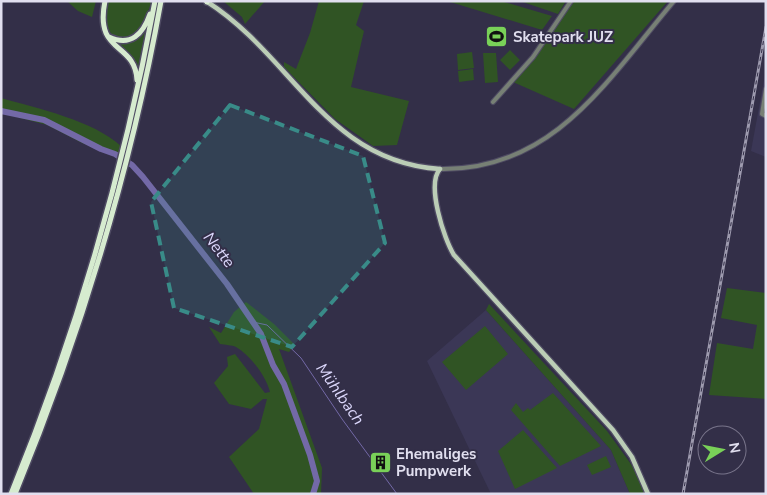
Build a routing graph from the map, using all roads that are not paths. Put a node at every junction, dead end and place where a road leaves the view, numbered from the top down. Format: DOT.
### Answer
graph roads {
  1 [pos="105,1"];
  2 [pos="161,1"];
  3 [pos="571,1"];
  4 [pos="674,1"];
  5 [pos="207,2"];
  6 [pos="154,3"];
  7 [pos="107,35"];
  8 [pos="766,89"];
  9 [pos="137,90"];
  10 [pos="493,102"];
  11 [pos="764,115"];
  12 [pos="129,138"];
  13 [pos="424,167"];
  14 [pos="440,169"];
  15 [pos="120,174"];
  16 [pos="436,180"];
  17 [pos="437,190"];
  18 [pos="11,494"];
  19 [pos="15,494"];
  20 [pos="648,494"];
  1 -- 7 [label="highway"];
  2 -- 12 [label="highway"];
  3 -- 10 [label="street"];
  4 -- 14 [label="street"];
  5 -- 13 [label="main road"];
  6 -- 7 [label="highway"];
  6 -- 9 [label="highway"];
  7 -- 9 [label="highway"];
  8 -- 11 [label="street"];
  9 -- 12 [label="highway"];
  12 -- 15 [label="highway"];
  13 -- 14 [label="main road"];
  13 -- 16 [label="main road"];
  14 -- 16 [label="main road"];
  14 -- 17 [label="main road"];
  15 -- 18 [label="highway"];
  15 -- 19 [label="highway"];
  16 -- 17 [label="main road"];
  17 -- 20 [label="main road"];
}
